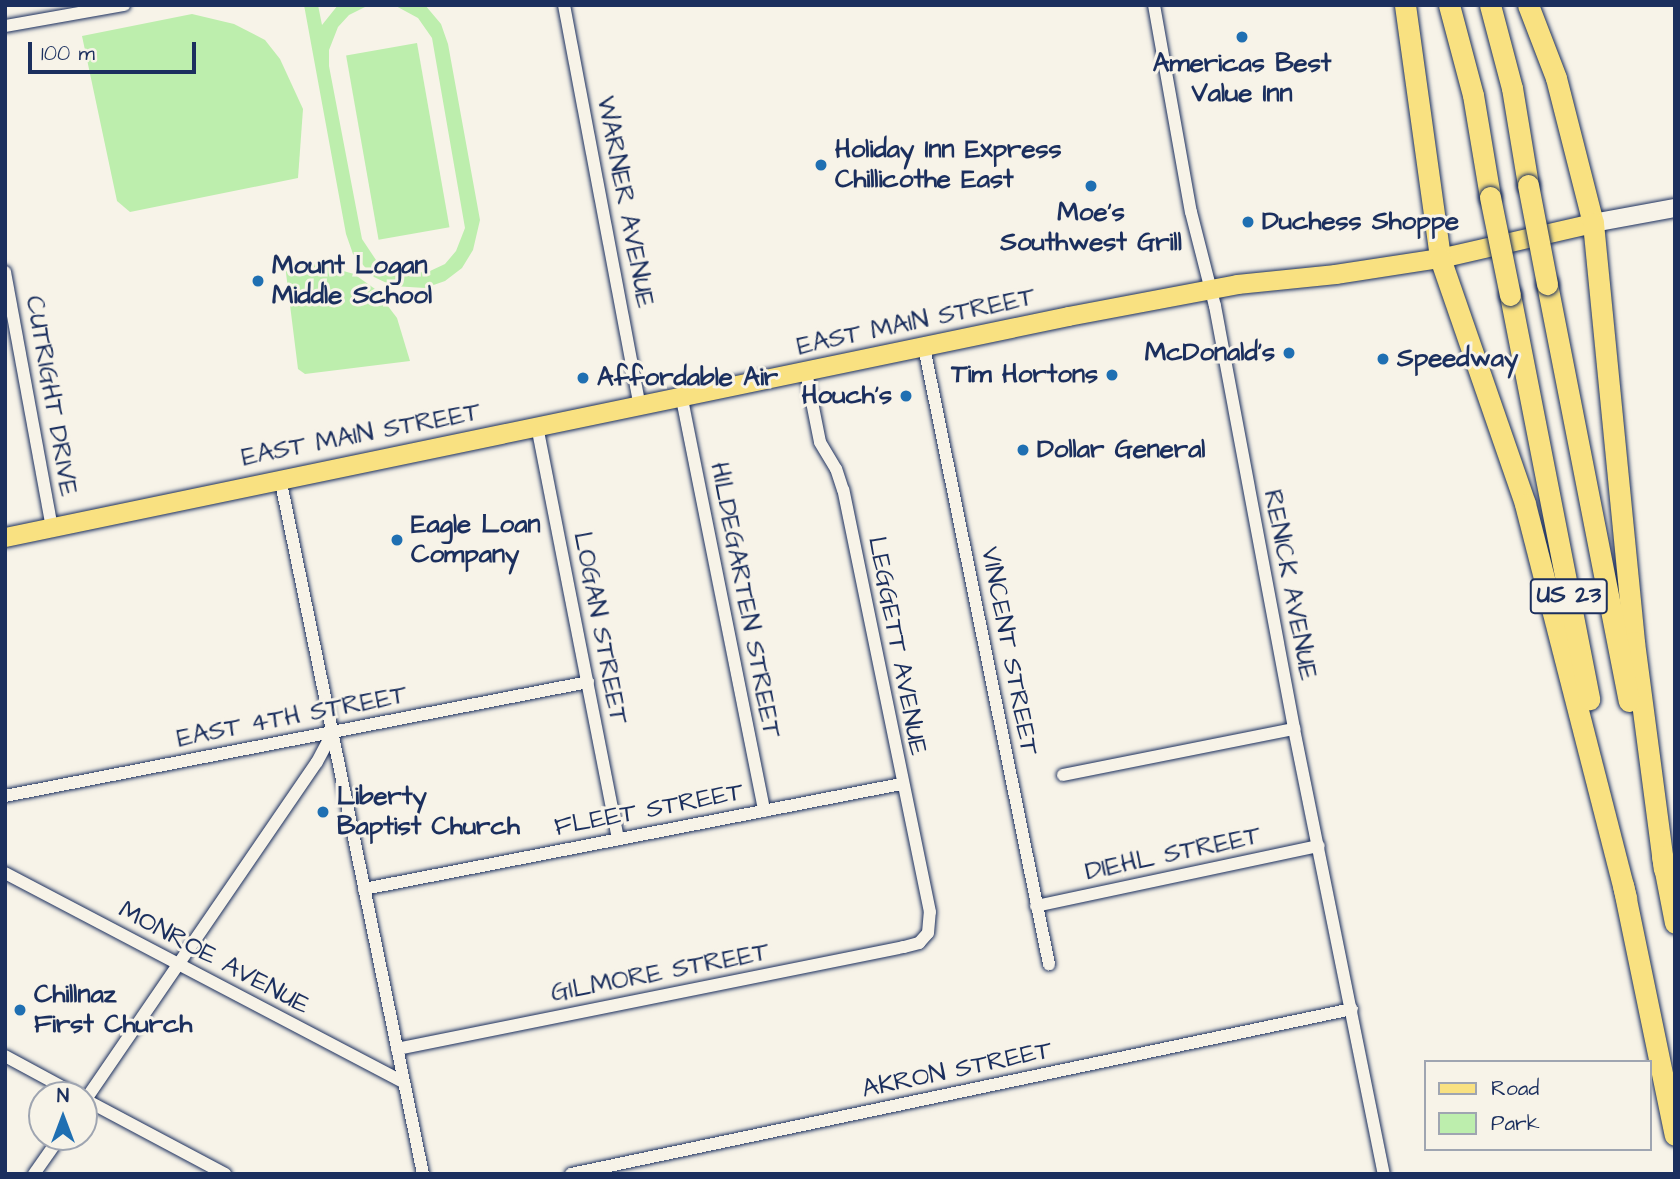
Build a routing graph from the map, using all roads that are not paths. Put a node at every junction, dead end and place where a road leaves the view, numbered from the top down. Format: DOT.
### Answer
graph roads {
  1 [pos="123,5"];
  2 [pos="564,5"];
  3 [pos="1154,5"];
  4 [pos="1405,5"];
  5 [pos="1449,5"];
  6 [pos="1490,5"];
  7 [pos="1528,5"];
  8 [pos="5,26"];
  9 [pos="1675,208"];
  10 [pos="1593,223"];
  11 [pos="1440,258"];
  12 [pos="6,276"];
  13 [pos="1210,289"];
  14 [pos="925,347"];
  15 [pos="806,372"];
  16 [pos="681,398"];
  17 [pos="640,407"];
  18 [pos="537,426"];
  19 [pos="280,478"];
  20 [pos="52,527"];
  21 [pos="5,537"];
  22 [pos="588,682"];
  23 [pos="1294,729"];
  24 [pos="333,732"];
  25 [pos="1063,775"];
  26 [pos="901,784"];
  27 [pos="5,796"];
  28 [pos="764,811"];
  29 [pos="618,839"];
  30 [pos="1319,846"];
  31 [pos="1664,869"];
  32 [pos="5,873"];
  33 [pos="364,889"];
  34 [pos="1626,898"];
  35 [pos="1036,906"];
  36 [pos="1675,923"];
  37 [pos="928,933"];
  38 [pos="1049,964"];
  39 [pos="178,965"];
  40 [pos="1352,1009"];
  41 [pos="397,1049"];
  42 [pos="5,1056"];
  43 [pos="50,1081"];
  44 [pos="96,1081"];
  45 [pos="402,1082"];
  46 [pos="98,1107"];
  47 [pos="1675,1135"];
  48 [pos="50,1151"];
  49 [pos="34,1174"];
  50 [pos="225,1174"];
  51 [pos="423,1174"];
  52 [pos="571,1174"];
  53 [pos="1384,1174"];
  1 -- 8 [label="street"];
  2 -- 17 [label="street, WARNER AVENUE"];
  3 -- 13 [label="street, RENICK AVENUE"];
  4 -- 11 [label="highway"];
  5 -- 34 [label="highway, US 23, bridge"];
  6 -- 31 [label="highway, US 23, bridge"];
  7 -- 10 [label="highway"];
  9 -- 10 [label="street"];
  10 -- 11 [label="main road, EAST MAIN STREET"];
  10 -- 31 [label="highway"];
  11 -- 13 [label="main road, EAST MAIN STREET"];
  11 -- 34 [label="highway"];
  12 -- 20 [label="street, CUTRIGHT DRIVE"];
  13 -- 14 [label="main road, EAST MAIN STREET"];
  13 -- 23 [label="street, RENICK AVENUE"];
  14 -- 15 [label="main road, EAST MAIN STREET"];
  14 -- 35 [label="street, VINCENT STREET"];
  15 -- 16 [label="main road, EAST MAIN STREET"];
  15 -- 26 [label="street, LEGGETT AVENUE"];
  16 -- 17 [label="main road, EAST MAIN STREET"];
  16 -- 28 [label="street, HILDEGARTEN STREET"];
  17 -- 18 [label="main road, EAST MAIN STREET"];
  18 -- 19 [label="main road, EAST MAIN STREET"];
  18 -- 22 [label="street, LOGAN STREET"];
  19 -- 20 [label="main road, EAST MAIN STREET"];
  19 -- 24 [label="street"];
  20 -- 21 [label="main road, EAST MAIN STREET"];
  22 -- 24 [label="street, EAST 4TH STREET"];
  22 -- 29 [label="street, LOGAN STREET"];
  23 -- 25 [label="street"];
  23 -- 30 [label="street, RENICK AVENUE"];
  24 -- 27 [label="street, EAST 4TH STREET"];
  24 -- 33 [label="street"];
  24 -- 39 [label="street"];
  26 -- 28 [label="street, FLEET STREET"];
  26 -- 37 [label="street, LEGGETT AVENUE"];
  28 -- 29 [label="street, FLEET STREET"];
  29 -- 33 [label="street, FLEET STREET"];
  30 -- 35 [label="street, DIEHL STREET"];
  30 -- 40 [label="street, RENICK AVENUE"];
  31 -- 36 [label="highway, US 23"];
  32 -- 39 [label="street, MONROE AVENUE"];
  33 -- 41 [label="street"];
  34 -- 47 [label="highway, US 23"];
  35 -- 38 [label="street, VINCENT STREET"];
  37 -- 41 [label="street, GILMORE STREET"];
  39 -- 44 [label="street"];
  39 -- 45 [label="street, MONROE AVENUE"];
  40 -- 52 [label="street, AKRON STREET"];
  40 -- 53 [label="street, RENICK AVENUE"];
  41 -- 45 [label="street"];
  42 -- 43 [label="street"];
  45 -- 51 [label="street"];
  46 -- 50 [label="street"];
  48 -- 49 [label="street"];
}
